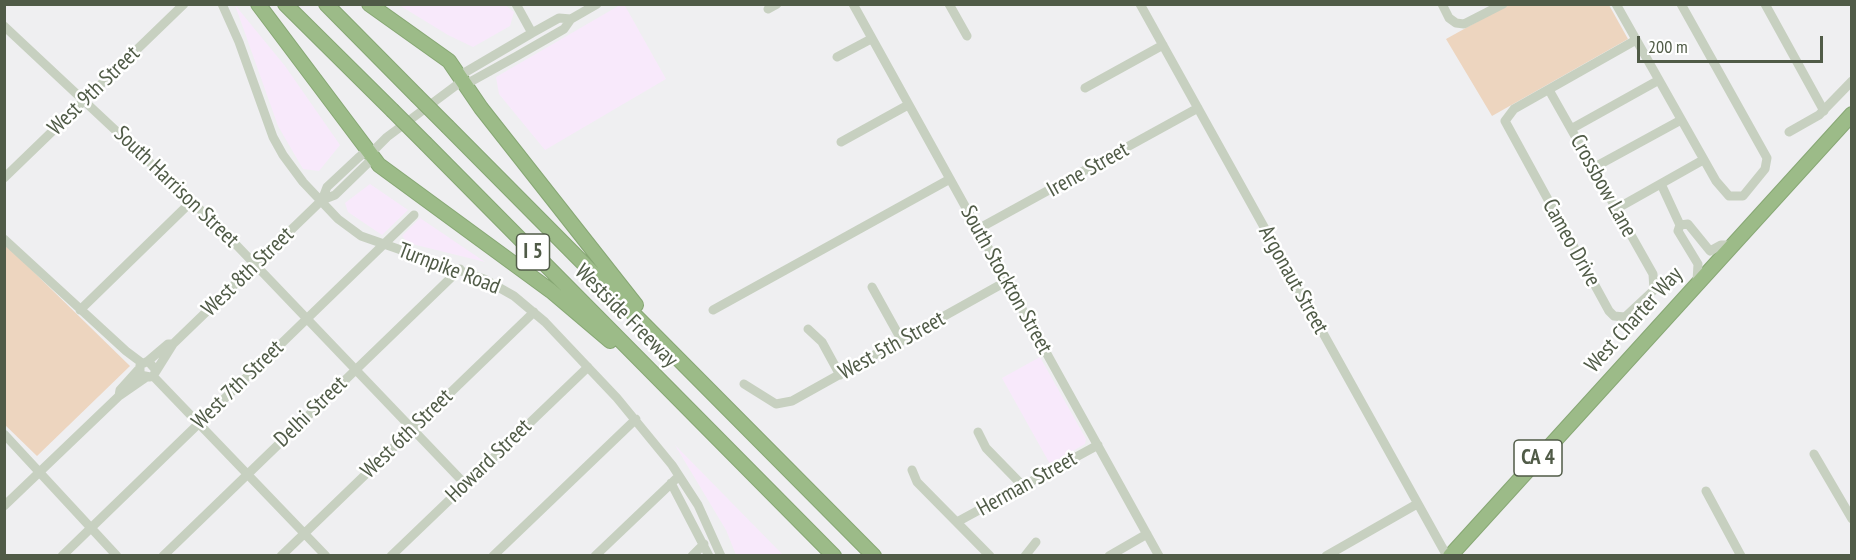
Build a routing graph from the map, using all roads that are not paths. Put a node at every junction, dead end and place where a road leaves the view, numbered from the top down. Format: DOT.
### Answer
graph roads {
  1 [pos="184,4"];
  2 [pos="222,4"];
  3 [pos="258,4"];
  4 [pos="285,4"];
  5 [pos="326,4"];
  6 [pos="369,4"];
  7 [pos="516,4"];
  8 [pos="597,4"];
  9 [pos="852,4"];
  10 [pos="950,4"];
  11 [pos="1140,4"];
  12 [pos="1442,4"];
  13 [pos="1503,4"];
  14 [pos="1616,4"];
  15 [pos="1681,4"];
  16 [pos="1765,4"];
  17 [pos="571,19"];
  18 [pos="4,26"];
  19 [pos="532,33"];
  20 [pos="556,34"];
  21 [pos="967,36"];
  22 [pos="871,39"];
  23 [pos="1636,40"];
  24 [pos="1162,45"];
  25 [pos="517,56"];
  26 [pos="837,57"];
  27 [pos="1659,80"];
  28 [pos="462,81"];
  29 [pos="1851,81"];
  30 [pos="1085,88"];
  31 [pos="1549,90"];
  32 [pos="85,100"];
  33 [pos="908,105"];
  34 [pos="1198,108"];
  35 [pos="1824,111"];
  36 [pos="1851,114"];
  37 [pos="1681,120"];
  38 [pos="1572,129"];
  39 [pos="1789,132"];
  40 [pos="841,142"];
  41 [pos="370,154"];
  42 [pos="1703,160"];
  43 [pos="1593,168"];
  44 [pos="4,178"];
  45 [pos="950,178"];
  46 [pos="1661,184"];
  47 [pos="322,200"];
  48 [pos="192,201"];
  49 [pos="1616,209"];
  50 [pos="414,215"];
  51 [pos="1680,225"];
  52 [pos="978,229"];
  53 [pos="4,239"];
  54 [pos="1731,244"];
  55 [pos="384,245"];
  56 [pos="255,264"];
  57 [pos="460,269"];
  58 [pos="1697,281"];
  59 [pos="1007,282"];
  60 [pos="1655,283"];
  61 [pos="872,287"];
  62 [pos="80,310"];
  63 [pos="713,310"];
  64 [pos="534,312"];
  65 [pos="306,319"];
  66 [pos="808,329"];
  67 [pos="656,337"];
  68 [pos="902,341"];
  69 [pos="173,344"];
  70 [pos="639,360"];
  71 [pos="142,366"];
  72 [pos="588,367"];
  73 [pos="355,370"];
  74 [pos="151,374"];
  75 [pos="840,375"];
  76 [pos="744,384"];
  77 [pos="119,396"];
  78 [pos="636,418"];
  79 [pos="198,424"];
  80 [pos="412,429"];
  81 [pos="978,432"];
  82 [pos="4,434"];
  83 [pos="1098,445"];
  84 [pos="1814,454"];
  85 [pos="912,470"];
  86 [pos="39,473"];
  87 [pos="247,474"];
  88 [pos="679,476"];
  89 [pos="671,483"];
  90 [pos="465,484"];
  91 [pos="1023,486"];
  92 [pos="1706,491"];
  93 [pos="1418,504"];
  94 [pos="4,506"];
  95 [pos="1851,519"];
  96 [pos="957,522"];
  97 [pos="91,528"];
  98 [pos="304,533"];
  99 [pos="1147,534"];
  100 [pos="1036,542"];
  101 [pos="704,544"];
  102 [pos="62,555"];
  103 [pos="117,555"];
  104 [pos="163,555"];
  105 [pos="281,555"];
  106 [pos="326,555"];
  107 [pos="391,555"];
  108 [pos="493,555"];
  109 [pos="595,555"];
  110 [pos="692,555"];
  111 [pos="709,555"];
  112 [pos="722,555"];
  113 [pos="834,555"];
  114 [pos="874,555"];
  115 [pos="990,555"];
  116 [pos="1025,555"];
  117 [pos="1109,555"];
  118 [pos="1159,555"];
  119 [pos="1326,555"];
  120 [pos="1448,555"];
  121 [pos="1741,555"];
  1 -- 32 [label="street, West 9th Street"];
  2 -- 47 [label="street, Turnpike Road"];
  3 -- 41 [label="highway"];
  4 -- 70 [label="highway, Westside Freeway / I 5, bridge"];
  5 -- 67 [label="highway, Westside Freeway / I 5, bridge"];
  6 -- 28 [label="highway"];
  7 -- 19 [label="street"];
  8 -- 17 [label="street, West 8th Street"];
  9 -- 22 [label="street, South Stockton Street"];
  10 -- 21 [label="street"];
  11 -- 24 [label="street, Argonaut Street"];
  12 -- 13 [label="street"];
  14 -- 23 [label="street"];
  15 -- 42 [label="street"];
  16 -- 35 [label="street"];
  17 -- 19 [label="street, West 8th Street"];
  17 -- 20 [label="street, West 8th Street"];
  18 -- 32 [label="street, South Harrison Street"];
  19 -- 20 [label="street"];
  19 -- 25 [label="street"];
  19 -- 28 [label="street, West 8th Street"];
  20 -- 25 [label="street, West 8th Street"];
  22 -- 26 [label="street"];
  22 -- 33 [label="street, South Stockton Street"];
  23 -- 27 [label="street"];
  23 -- 31 [label="street"];
  24 -- 30 [label="street"];
  24 -- 34 [label="street, Argonaut Street"];
  25 -- 28 [label="street, West 8th Street"];
  27 -- 37 [label="street"];
  27 -- 38 [label="street"];
  28 -- 41 [label="street, West 8th Street"];
  28 -- 67 [label="highway"];
  29 -- 35 [label="street"];
  31 -- 38 [label="street, Crossbow Lane"];
  31 -- 60 [label="street, Cameo Drive"];
  32 -- 44 [label="street, West 9th Street"];
  32 -- 48 [label="street, South Harrison Street"];
  33 -- 40 [label="street"];
  33 -- 45 [label="street, South Stockton Street"];
  34 -- 52 [label="street, Irene Street"];
  34 -- 93 [label="street, Argonaut Street"];
  35 -- 39 [label="street"];
  36 -- 54 [label="highway, West Charter Way / CA 4"];
  37 -- 42 [label="street"];
  37 -- 43 [label="street"];
  38 -- 43 [label="street, Crossbow Lane"];
  41 -- 47 [label="street, West 8th Street"];
  41 -- 70 [label="highway"];
  42 -- 46 [label="street"];
  43 -- 49 [label="street, Crossbow Lane"];
  45 -- 52 [label="street, South Stockton Street"];
  45 -- 63 [label="street"];
  46 -- 49 [label="street"];
  46 -- 51 [label="street"];
  47 -- 55 [label="street, Turnpike Road"];
  47 -- 56 [label="street, West 8th Street"];
  48 -- 56 [label="street, South Harrison Street"];
  48 -- 62 [label="street"];
  49 -- 60 [label="street, Crossbow Lane"];
  50 -- 55 [label="street, West 7th Street"];
  51 -- 54 [label="street"];
  51 -- 58 [label="street"];
  52 -- 59 [label="street, South Stockton Street"];
  53 -- 62 [label="street"];
  54 -- 58 [label="highway, West Charter Way / CA 4"];
  55 -- 57 [label="street, Turnpike Road"];
  55 -- 65 [label="street, West 7th Street"];
  56 -- 65 [label="street, South Harrison Street"];
  56 -- 69 [label="street, West 8th Street"];
  57 -- 64 [label="street, Turnpike Road"];
  57 -- 73 [label="street, Delhi Street"];
  58 -- 120 [label="highway, West Charter Way / CA 4"];
  59 -- 68 [label="street, West 5th Street"];
  59 -- 83 [label="street, South Stockton Street"];
  61 -- 68 [label="street"];
  62 -- 71 [label="street"];
  64 -- 72 [label="street, Turnpike Road"];
  64 -- 80 [label="street, West 6th Street"];
  65 -- 73 [label="street, South Harrison Street"];
  65 -- 79 [label="street, West 7th Street"];
  66 -- 75 [label="street"];
  67 -- 114 [label="highway, Westside Freeway / I 5"];
  68 -- 75 [label="street, West 5th Street"];
  69 -- 71 [label="street, West 8th Street"];
  69 -- 74 [label="street, West 8th Street"];
  70 -- 113 [label="highway, Westside Freeway / I 5"];
  71 -- 74 [label="street"];
  71 -- 74 [label="street"];
  71 -- 77 [label="street, West 8th Street"];
  72 -- 78 [label="street, Turnpike Road"];
  72 -- 90 [label="street, Howard Street"];
  73 -- 80 [label="street, South Harrison Street"];
  73 -- 87 [label="street, Delhi Street"];
  74 -- 77 [label="street, West 8th Street"];
  74 -- 79 [label="street"];
  75 -- 76 [label="street, West 5th Street"];
  77 -- 86 [label="street, West 8th Street"];
  78 -- 88 [label="street, Turnpike Road"];
  78 -- 108 [label="street"];
  79 -- 87 [label="street"];
  79 -- 97 [label="street, West 7th Street"];
  80 -- 90 [label="street, South Harrison Street"];
  80 -- 98 [label="street, West 6th Street"];
  81 -- 91 [label="street"];
  82 -- 86 [label="street"];
  83 -- 91 [label="street, Herman Street"];
  83 -- 99 [label="street, South Stockton Street"];
  84 -- 95 [label="street"];
  85 -- 96 [label="street"];
  86 -- 94 [label="street, West 8th Street"];
  86 -- 97 [label="street"];
  87 -- 98 [label="street"];
  87 -- 104 [label="street, Delhi Street"];
  88 -- 89 [label="street"];
  88 -- 112 [label="street, Turnpike Road"];
  89 -- 101 [label="street"];
  89 -- 109 [label="street"];
  90 -- 107 [label="street, Howard Street"];
  91 -- 96 [label="street, Herman Street"];
  92 -- 121 [label="street"];
  93 -- 119 [label="street"];
  93 -- 120 [label="street, Argonaut Street"];
  96 -- 115 [label="street"];
  97 -- 102 [label="street, West 7th Street"];
  97 -- 103 [label="street"];
  98 -- 105 [label="street, West 6th Street"];
  98 -- 106 [label="street"];
  99 -- 117 [label="street"];
  99 -- 118 [label="street, South Stockton Street"];
  100 -- 116 [label="street"];
  101 -- 110 [label="street"];
  101 -- 111 [label="street"];
}
